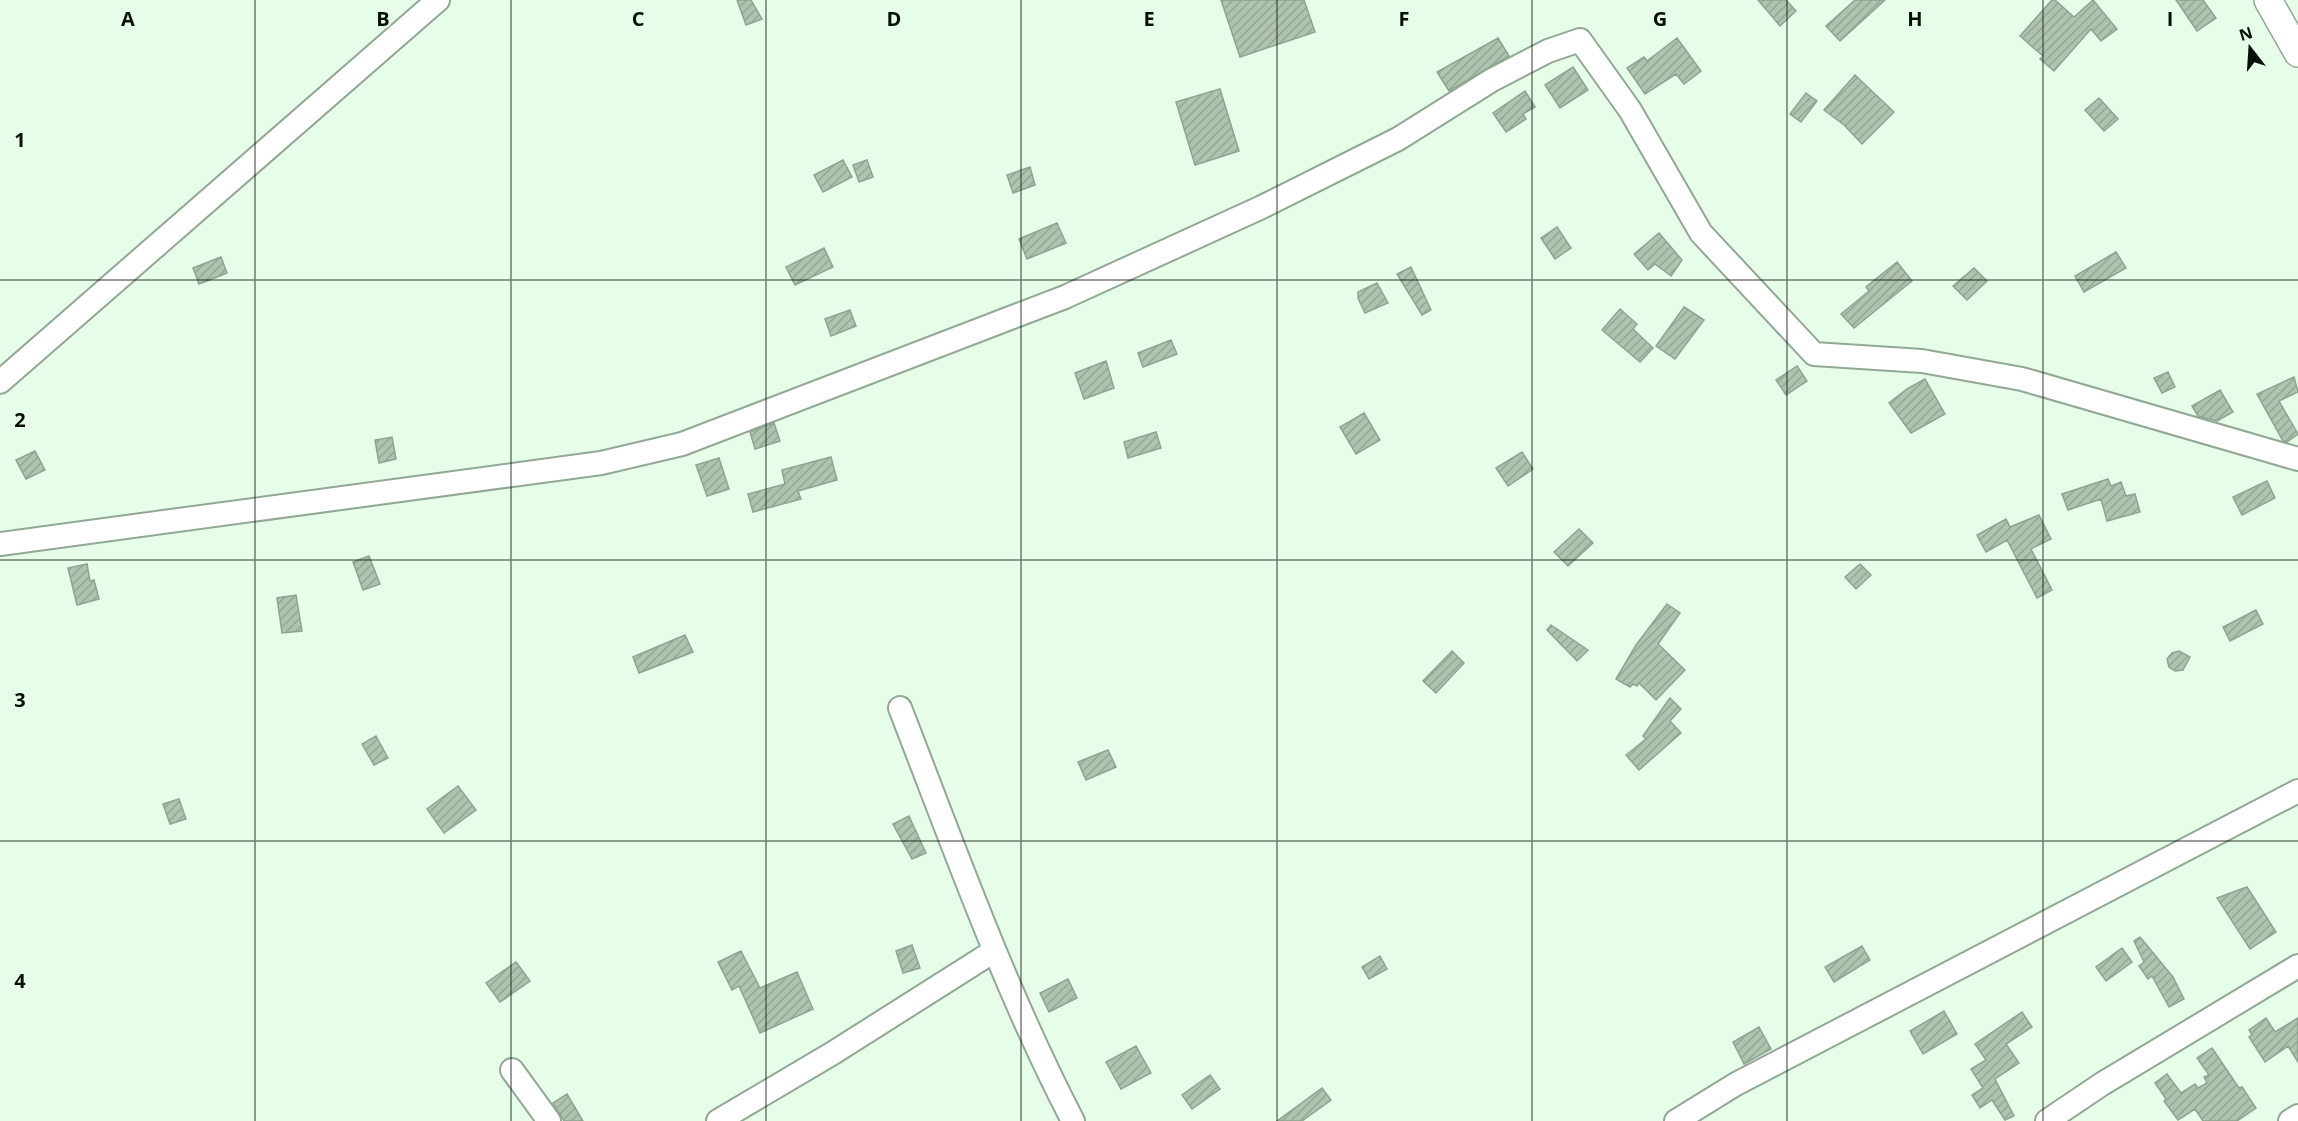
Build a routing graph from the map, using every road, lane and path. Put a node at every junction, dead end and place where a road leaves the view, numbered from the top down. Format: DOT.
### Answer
graph roads {
  1 [pos="438,0"];
  2 [pos="2268,0"];
  3 [pos="2298,54"];
  4 [pos="0,382"];
  5 [pos="2298,459"];
  6 [pos="0,544"];
  7 [pos="900,708"];
  8 [pos="2298,791"];
  9 [pos="994,951"];
  10 [pos="2298,966"];
  11 [pos="512,1070"];
  12 [pos="2298,1116"];
  13 [pos="549,1121"];
  14 [pos="718,1121"];
  15 [pos="1073,1121"];
  16 [pos="1676,1121"];
  17 [pos="2047,1121"];
  18 [pos="2290,1121"];
  1 -- 4 [label="street"];
  2 -- 3 [label="street"];
  5 -- 6 [label="street"];
  7 -- 9 [label="street"];
  8 -- 16 [label="street"];
  9 -- 14 [label="street"];
  9 -- 15 [label="street"];
  10 -- 17 [label="street"];
  11 -- 13 [label="street"];
  12 -- 18 [label="street"];
}
